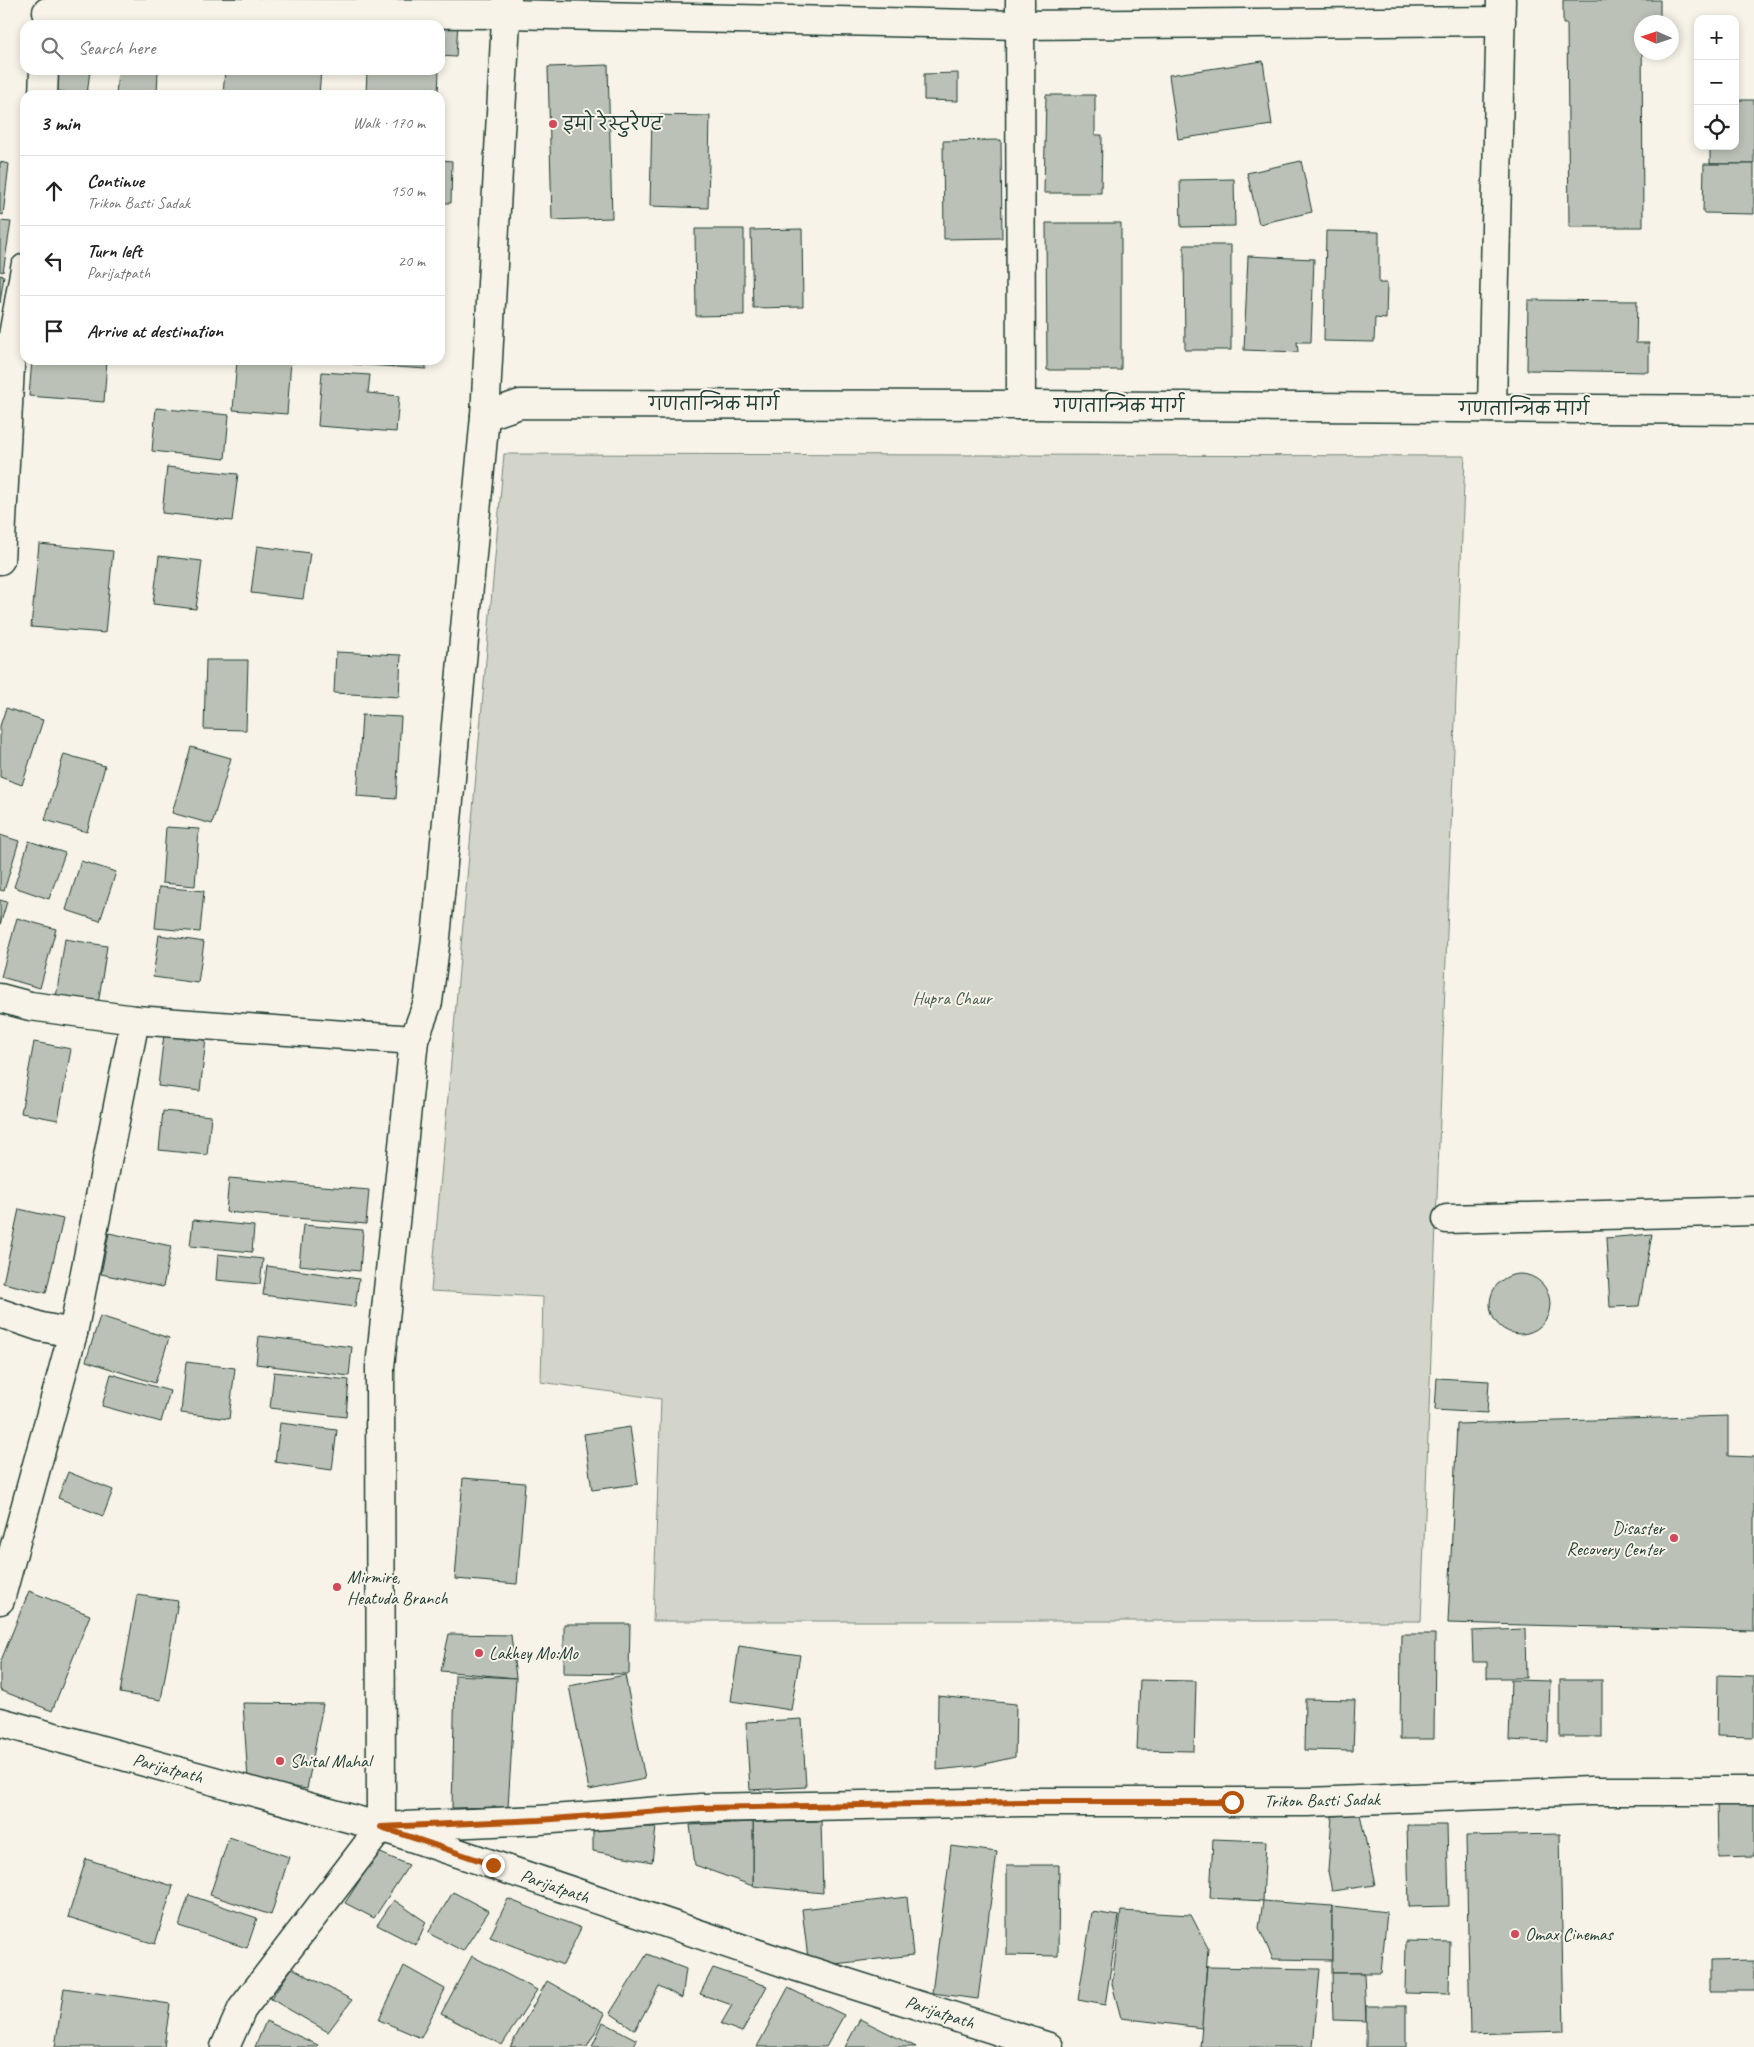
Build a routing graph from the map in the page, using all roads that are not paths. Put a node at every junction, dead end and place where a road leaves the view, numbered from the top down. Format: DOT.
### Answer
graph roads {
  1 [pos="507,7"];
  2 [pos="1501,10"];
  3 [pos="47,12"];
  4 [pos="1020,13"];
  5 [pos="44,75"];
  6 [pos="43,90"];
  7 [pos="20,296"];
  8 [pos="1021,405"];
  9 [pos="1492,408"];
  10 [pos="1754,410"];
  11 [pos="485,416"];
  12 [pos="0,560"];
  13 [pos="0,998"];
  14 [pos="135,1020"];
  15 [pos="414,1040"];
  16 [pos="1754,1211"];
  17 [pos="1447,1219"];
  18 [pos="0,1313"];
  19 [pos="73,1333"];
  20 [pos="0,1600"];
  21 [pos="0,1722"];
  22 [pos="1754,1792"];
  23 [pos="381,1827"];
  24 [pos="225,2047"];
  25 [pos="1049,2047"];
  1 -- 3 [label="street"];
  1 -- 4 [label="street"];
  1 -- 11 [label="street"];
  2 -- 4 [label="street"];
  2 -- 9 [label="street"];
  4 -- 8 [label="street"];
  5 -- 6 [label="street"];
  7 -- 12 [label="street"];
  8 -- 9 [label="street, गणतान्त्रिक मार्ग"];
  8 -- 11 [label="street, गणतान्त्रिक मार्ग"];
  9 -- 10 [label="street, गणतान्त्रिक मार्ग"];
  11 -- 15 [label="street"];
  13 -- 14 [label="street"];
  14 -- 15 [label="street"];
  14 -- 19 [label="street"];
  15 -- 23 [label="street"];
  16 -- 17 [label="street"];
  18 -- 19 [label="street"];
  19 -- 20 [label="street"];
  21 -- 23 [label="street, Parijatpath"];
  22 -- 23 [label="street, Trikon Basti Sadak"];
  23 -- 24 [label="street"];
  23 -- 25 [label="street, Parijatpath"];
}
